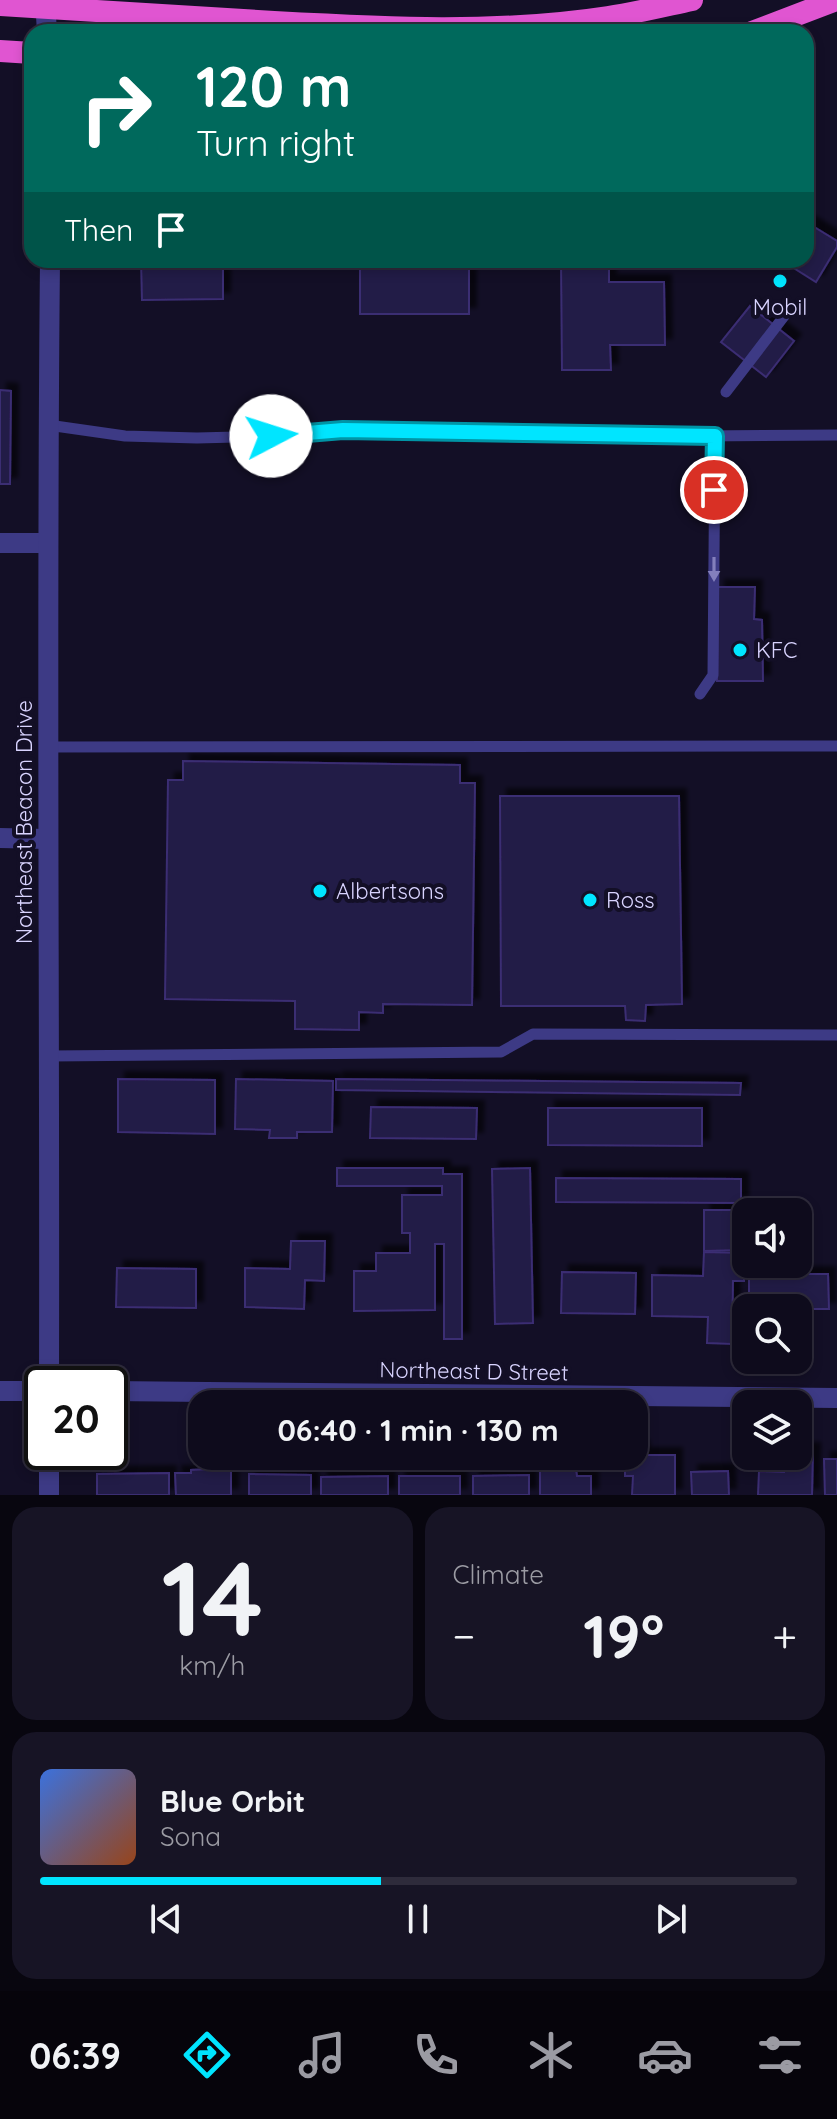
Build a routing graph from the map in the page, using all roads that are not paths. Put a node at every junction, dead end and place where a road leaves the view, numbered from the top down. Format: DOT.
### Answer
graph roads {
  1 [pos="692,0"];
  2 [pos="836,0"];
  3 [pos="45,4"];
  4 [pos="0,5"];
  5 [pos="46,24"];
  6 [pos="296,24"];
  7 [pos="553,24"];
  8 [pos="773,24"];
  9 [pos="0,51"];
  10 [pos="24,52"];
  11 [pos="50,268"];
  12 [pos="788,311"];
  13 [pos="726,392"];
  14 [pos="48,425"];
  15 [pos="837,435"];
  16 [pos="715,436"];
  17 [pos="0,543"];
  18 [pos="47,543"];
  19 [pos="700,694"];
  20 [pos="837,746"];
  21 [pos="47,747"];
  22 [pos="0,838"];
  23 [pos="47,839"];
  24 [pos="837,1035"];
  25 [pos="50,1056"];
  26 [pos="49,1366"];
  27 [pos="0,1391"];
  28 [pos="24,1391"];
  29 [pos="128,1391"];
  30 [pos="837,1398"];
  31 [pos="49,1470"];
  32 [pos="49,1495"];
  1 -- 7 [label="highway"];
  2 -- 8 [label="highway"];
  3 -- 4 [label="highway"];
  3 -- 5 [label="street"];
  3 -- 6 [label="highway"];
  9 -- 10 [label="highway"];
  11 -- 14 [label="street, Northeast Beacon Drive"];
  12 -- 13 [label="lane"];
  14 -- 16 [label="lane"];
  14 -- 18 [label="street, Northeast Beacon Drive"];
  15 -- 16 [label="lane"];
  16 -- 19 [label="lane, one-way"];
  17 -- 18 [label="street"];
  18 -- 21 [label="street, Northeast Beacon Drive"];
  20 -- 21 [label="lane"];
  21 -- 23 [label="street, Northeast Beacon Drive"];
  22 -- 23 [label="street"];
  23 -- 25 [label="street, Northeast Beacon Drive"];
  24 -- 25 [label="lane"];
  25 -- 26 [label="street, Northeast Beacon Drive"];
  27 -- 28 [label="street"];
  29 -- 30 [label="street, Northeast D Street"];
  31 -- 32 [label="street"];
}
